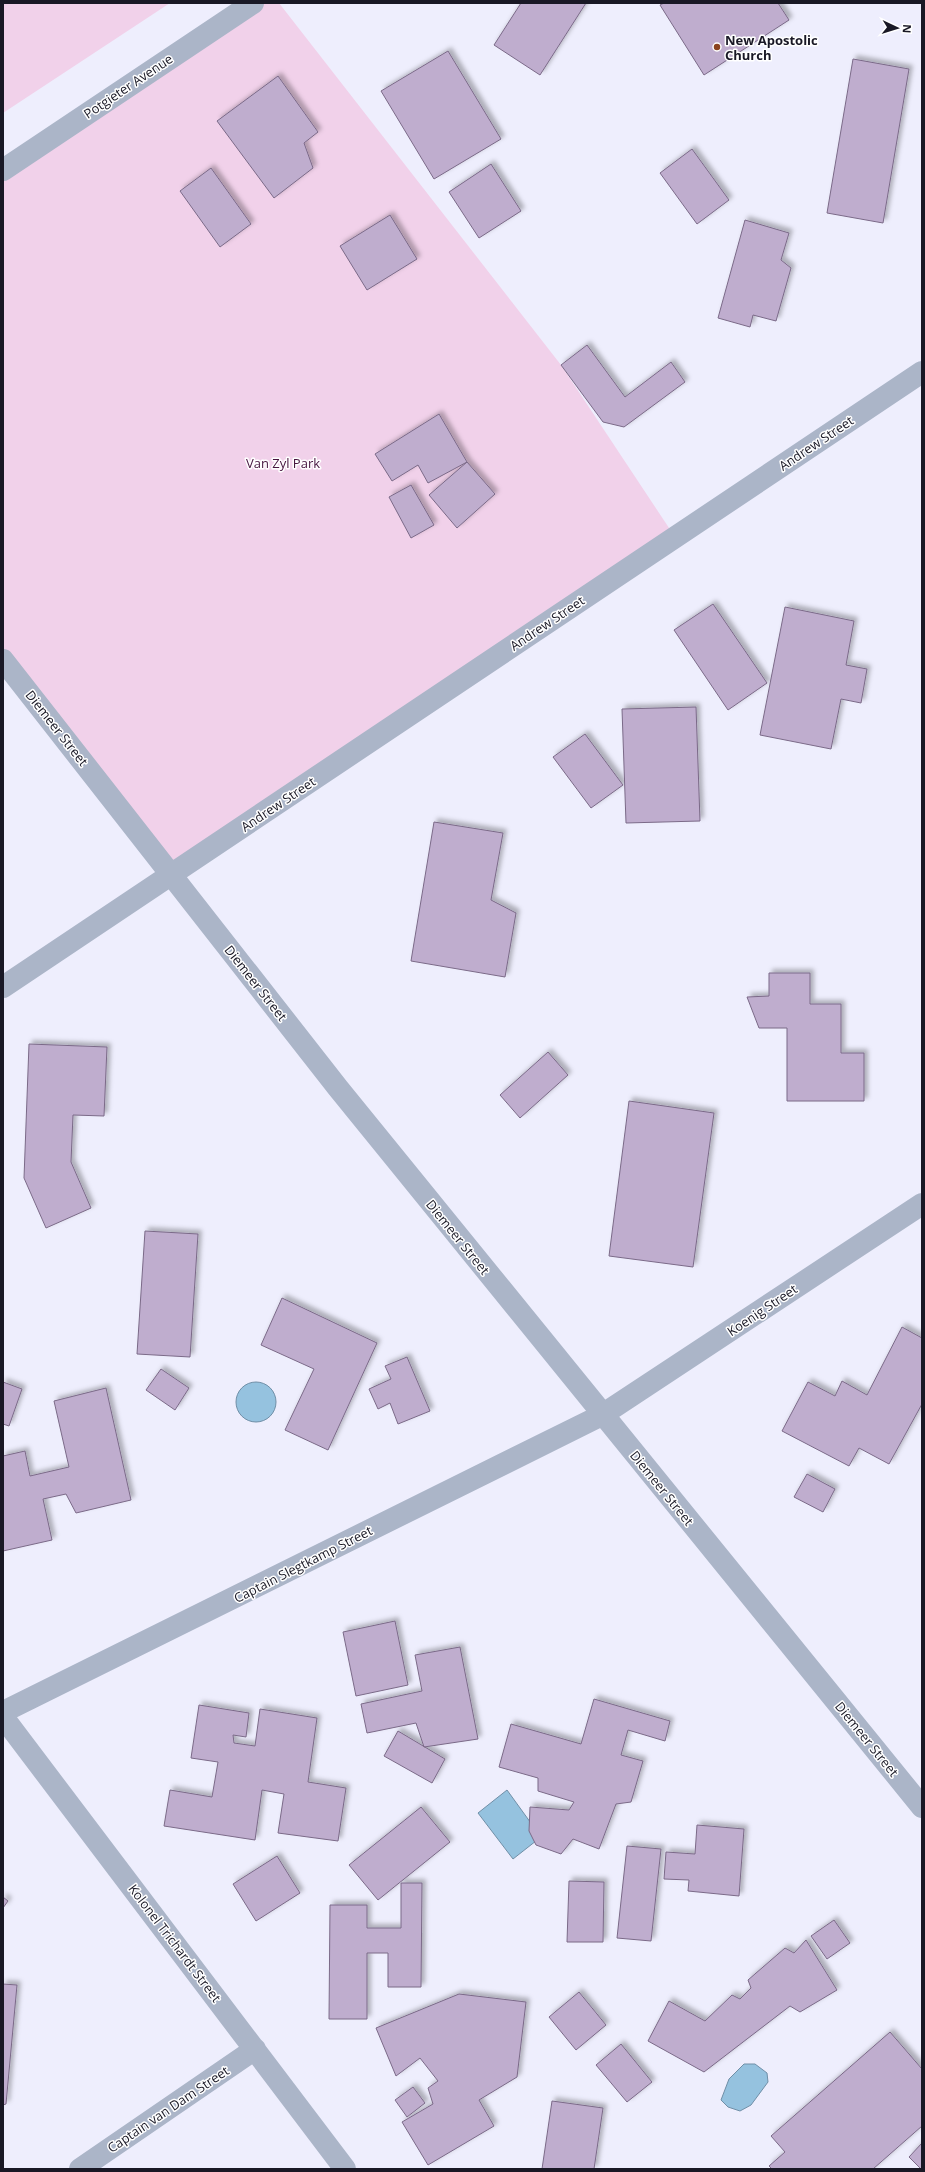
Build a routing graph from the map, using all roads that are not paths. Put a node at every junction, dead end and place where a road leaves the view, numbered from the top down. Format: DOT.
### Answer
graph roads {
  1 [pos="253,3"];
  2 [pos="3,170"];
  3 [pos="922,372"];
  4 [pos="3,660"];
  5 [pos="171,874"];
  6 [pos="3,987"];
  7 [pos="922,1204"];
  8 [pos="602,1415"];
  9 [pos="3,1712"];
  10 [pos="3,1717"];
  11 [pos="922,1807"];
  12 [pos="255,2049"];
  13 [pos="80,2169"];
  14 [pos="345,2169"];
  1 -- 2 [label="street, Potgieter Avenue"];
  3 -- 5 [label="street, Andrew Street"];
  4 -- 5 [label="street, Diemeer Street"];
  5 -- 6 [label="street, Andrew Street"];
  5 -- 8 [label="street, Diemeer Street"];
  7 -- 8 [label="street, Koenig Street"];
  8 -- 9 [label="street, Captain Slegtkamp Street"];
  8 -- 11 [label="street, Diemeer Street"];
  10 -- 12 [label="street, Kolonel Trichardt Street"];
  12 -- 13 [label="street, Captain van Dam Street"];
  12 -- 14 [label="street, Kolonel Trichardt Street"];
}
